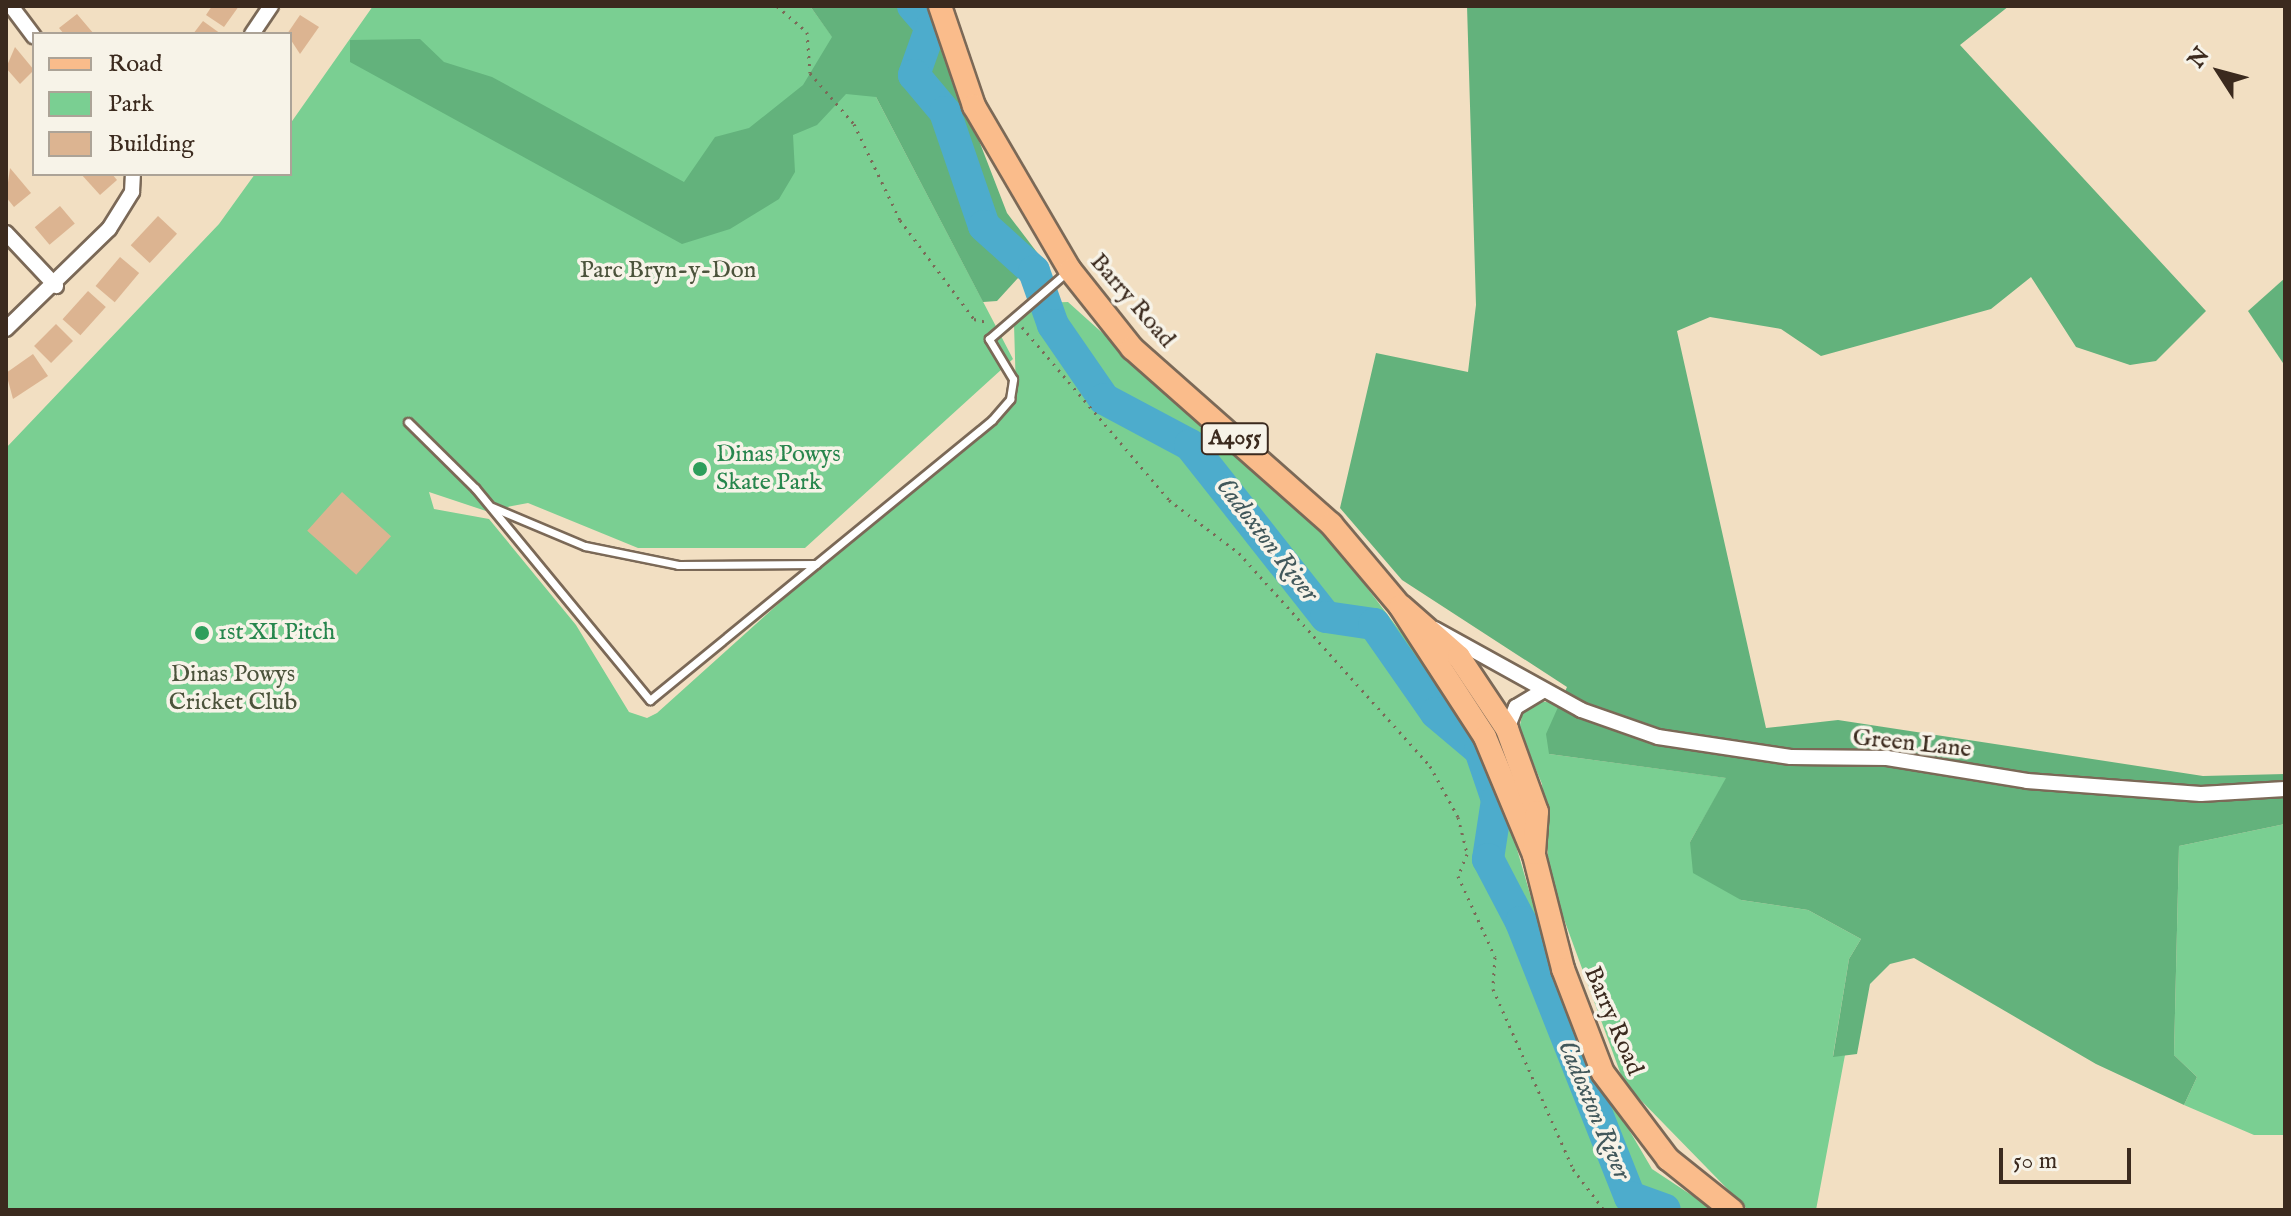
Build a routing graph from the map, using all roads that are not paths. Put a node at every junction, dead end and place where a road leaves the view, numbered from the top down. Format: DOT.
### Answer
graph roads {
  1 [pos="11,6"];
  2 [pos="271,6"];
  3 [pos="940,6"];
  4 [pos="253,32"];
  5 [pos="32,33"];
  6 [pos="132,176"];
  7 [pos="6,233"];
  8 [pos="1070,270"];
  9 [pos="56,286"];
  10 [pos="6,329"];
  11 [pos="408,422"];
  12 [pos="490,506"];
  13 [pos="816,564"];
  14 [pos="1400,606"];
  15 [pos="1435,629"];
  16 [pos="1496,657"];
  17 [pos="1472,675"];
  18 [pos="1543,691"];
  19 [pos="1462,701"];
  20 [pos="1507,729"];
  21 [pos="2285,789"];
  22 [pos="1534,855"];
  23 [pos="1732,1210"];
  1 -- 5 [label="street"];
  2 -- 4 [label="street"];
  3 -- 8 [label="main road, Barry Road / A4055"];
  6 -- 9 [label="street"];
  7 -- 9 [label="street"];
  8 -- 13 [label="lane"];
  8 -- 14 [label="main road, Barry Road / A4055"];
  9 -- 10 [label="street"];
  11 -- 12 [label="lane"];
  12 -- 13 [label="lane"];
  12 -- 13 [label="lane"];
  14 -- 15 [label="main road, Barry Road / A4055"];
  14 -- 19 [label="main road, Barry Road / A4055"];
  15 -- 16 [label="street, Green Lane"];
  15 -- 17 [label="main road, Barry Road / A4055"];
  16 -- 17 [label="street"];
  16 -- 18 [label="street, Green Lane"];
  17 -- 19 [label="street"];
  17 -- 20 [label="main road, Barry Road / A4055"];
  18 -- 20 [label="street"];
  18 -- 21 [label="street, Green Lane"];
  19 -- 22 [label="main road, Barry Road / A4055"];
  20 -- 22 [label="main road, Barry Road / A4055"];
  22 -- 23 [label="main road, Barry Road / A4055"];
}
